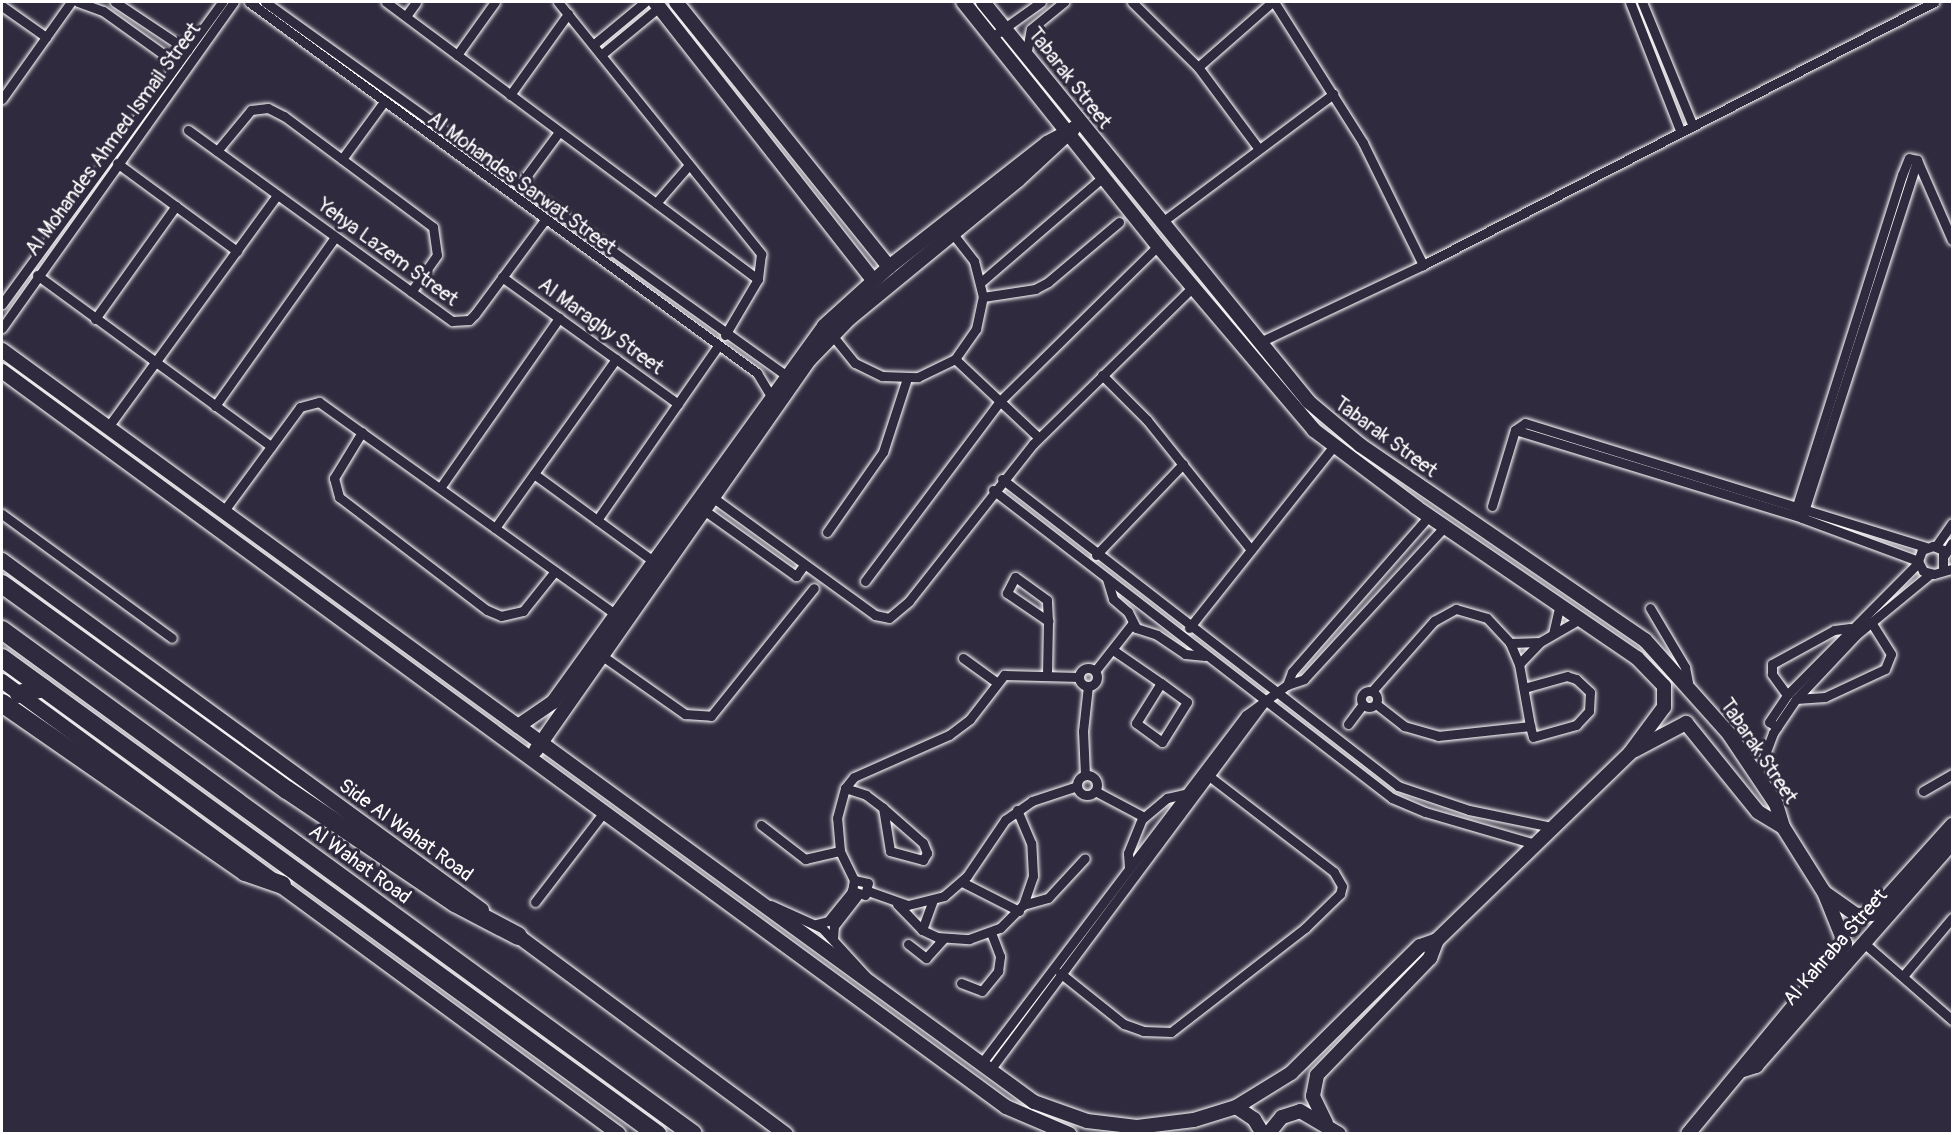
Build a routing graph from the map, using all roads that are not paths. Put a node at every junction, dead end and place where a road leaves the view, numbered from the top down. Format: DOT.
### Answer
graph roads {
  1 [pos="71,2"];
  2 [pos="78,2"];
  3 [pos="115,2"];
  4 [pos="222,2"];
  5 [pos="234,2"];
  6 [pos="249,2"];
  7 [pos="265,2"];
  8 [pos="386,2"];
  9 [pos="416,2"];
  10 [pos="495,2"];
  11 [pos="558,2"];
  12 [pos="645,2"];
  13 [pos="676,2"];
  14 [pos="963,2"];
  15 [pos="983,2"];
  16 [pos="1041,2"];
  17 [pos="1064,2"];
  18 [pos="1132,2"];
  19 [pos="1273,2"];
  20 [pos="1630,2"];
  21 [pos="1642,2"];
  22 [pos="1934,2"];
  23 [pos="657,4"];
  24 [pos="2,6"];
  25 [pos="568,14"];
  26 [pos="406,16"];
  27 [pos="1005,27"];
  28 [pos="46,37"];
  29 [pos="992,37"];
  30 [pos="593,45"];
  31 [pos="187,50"];
  32 [pos="457,55"];
  33 [pos="601,55"];
  34 [pos="1026,56"];
  35 [pos="177,63"];
  36 [pos="1198,67"];
  37 [pos="1332,93"];
  38 [pos="510,95"];
  39 [pos="2,99"];
  40 [pos="383,103"];
  41 [pos="1080,123"];
  42 [pos="1692,124"];
  43 [pos="188,130"];
  44 [pos="1680,130"];
  45 [pos="560,132"];
  46 [pos="1068,133"];
  47 [pos="1259,149"];
  48 [pos="217,152"];
  49 [pos="342,159"];
  50 [pos="117,163"];
  51 [pos="689,165"];
  52 [pos="1102,178"];
  53 [pos="519,186"];
  54 [pos="277,195"];
  55 [pos="537,200"];
  56 [pos="1144,201"];
  57 [pos="656,203"];
  58 [pos="176,206"];
  59 [pos="530,210"];
  60 [pos="1131,212"];
  61 [pos="544,221"];
  62 [pos="1119,222"];
  63 [pos="1162,222"];
  64 [pos="952,233"];
  65 [pos="335,237"];
  66 [pos="1953,240"];
  67 [pos="1158,246"];
  68 [pos="237,251"];
  69 [pos="1423,265"];
  70 [pos="889,267"];
  71 [pos="37,275"];
  72 [pos="502,277"];
  73 [pos="758,279"];
  74 [pos="873,280"];
  75 [pos="981,282"];
  76 [pos="1193,287"];
  77 [pos="411,292"];
  78 [pos="983,297"];
  79 [pos="2,305"];
  80 [pos="11,313"];
  81 [pos="559,318"];
  82 [pos="95,319"];
  83 [pos="2,328"];
  84 [pos="725,335"];
  85 [pos="831,335"];
  86 [pos="1260,342"];
  87 [pos="718,346"];
  88 [pos="2,350"];
  89 [pos="616,359"];
  90 [pos="955,359"];
  91 [pos="156,363"];
  92 [pos="765,364"];
  93 [pos="2,371"];
  94 [pos="757,373"];
  95 [pos="1102,375"];
  96 [pos="789,378"];
  97 [pos="908,378"];
  98 [pos="770,395"];
  99 [pos="1000,401"];
  100 [pos="678,404"];
  101 [pos="215,406"];
  102 [pos="108,427"];
  103 [pos="1049,428"];
  104 [pos="362,432"];
  105 [pos="1057,435"];
  106 [pos="1039,438"];
  107 [pos="271,446"];
  108 [pos="1334,446"];
  109 [pos="1367,451"];
  110 [pos="1184,464"];
  111 [pos="1357,464"];
  112 [pos="534,474"];
  113 [pos="1002,479"];
  114 [pos="440,488"];
  115 [pos="993,490"];
  116 [pos="1427,492"];
  117 [pos="707,494"];
  118 [pos="698,506"];
  119 [pos="1492,506"];
  120 [pos="1416,507"];
  121 [pos="223,512"];
  122 [pos="1799,512"];
  123 [pos="2,514"];
  124 [pos="1430,516"];
  125 [pos="597,520"];
  126 [pos="1953,524"];
  127 [pos="1445,526"];
  128 [pos="495,528"];
  129 [pos="828,532"];
  130 [pos="1953,543"];
  131 [pos="1936,546"];
  132 [pos="1925,547"];
  133 [pos="1251,550"];
  134 [pos="1516,552"];
  135 [pos="1096,555"];
  136 [pos="1948,556"];
  137 [pos="2,560"];
  138 [pos="652,560"];
  139 [pos="1918,562"];
  140 [pos="804,566"];
  141 [pos="1505,567"];
  142 [pos="1948,569"];
  143 [pos="555,571"];
  144 [pos="1930,574"];
  145 [pos="1107,579"];
  146 [pos="865,580"];
  147 [pos="2,584"];
  148 [pos="814,588"];
  149 [pos="1560,603"];
  150 [pos="1650,608"];
  151 [pos="614,614"];
  152 [pos="1174,616"];
  153 [pos="1580,619"];
  154 [pos="1048,621"];
  155 [pos="1338,621"];
  156 [pos="1871,622"];
  157 [pos="1132,624"];
  158 [pos="1167,625"];
  159 [pos="1189,628"];
  160 [pos="1850,628"];
  161 [pos="2,630"];
  162 [pos="1348,630"];
  163 [pos="1141,631"];
  164 [pos="1553,634"];
  165 [pos="394,635"];
  166 [pos="172,638"];
  167 [pos="1121,641"];
  168 [pos="1540,642"];
  169 [pos="1510,643"];
  170 [pos="1113,650"];
  171 [pos="382,651"];
  172 [pos="601,655"];
  173 [pos="1205,656"];
  174 [pos="2,658"];
  175 [pos="963,658"];
  176 [pos="1519,663"];
  177 [pos="1095,671"];
  178 [pos="1047,674"];
  179 [pos="1079,677"];
  180 [pos="2,681"];
  181 [pos="995,681"];
  182 [pos="1161,683"];
  183 [pos="1688,683"];
  184 [pos="1287,685"];
  185 [pos="1088,686"];
  186 [pos="43,688"];
  187 [pos="1524,688"];
  188 [pos="1372,691"];
  189 [pos="1278,693"];
  190 [pos="20,694"];
  191 [pos="1792,697"];
  192 [pos="1264,702"];
  193 [pos="2,703"];
  194 [pos="1363,704"];
  195 [pos="1376,704"];
  196 [pos="1348,724"];
  197 [pos="518,726"];
  198 [pos="1530,726"];
  199 [pos="541,743"];
  200 [pos="1630,753"];
  201 [pos="531,757"];
  202 [pos="1953,774"];
  203 [pos="1085,775"];
  204 [pos="1757,776"];
  205 [pos="1210,777"];
  206 [pos="1077,786"];
  207 [pos="844,788"];
  208 [pos="1095,791"];
  209 [pos="1923,791"];
  210 [pos="1185,794"];
  211 [pos="883,808"];
  212 [pos="1017,810"];
  213 [pos="604,812"];
  214 [pos="1141,821"];
  215 [pos="760,825"];
  216 [pos="1953,825"];
  217 [pos="1552,827"];
  218 [pos="1783,827"];
  219 [pos="1953,843"];
  220 [pos="1535,844"];
  221 [pos="682,845"];
  222 [pos="840,851"];
  223 [pos="1085,858"];
  224 [pos="672,861"];
  225 [pos="1129,868"];
  226 [pos="854,880"];
  227 [pos="962,882"];
  228 [pos="282,885"];
  229 [pos="868,891"];
  230 [pos="1824,892"];
  231 [pos="854,894"];
  232 [pos="755,900"];
  233 [pos="535,902"];
  234 [pos="932,902"];
  235 [pos="897,904"];
  236 [pos="1021,908"];
  237 [pos="1857,915"];
  238 [pos="1953,918"];
  239 [pos="816,924"];
  240 [pos="922,930"];
  241 [pos="991,933"];
  242 [pos="1844,934"];
  243 [pos="518,936"];
  244 [pos="944,938"];
  245 [pos="833,939"];
  246 [pos="1437,940"];
  247 [pos="908,944"];
  248 [pos="1864,944"];
  249 [pos="1060,973"];
  250 [pos="1903,976"];
  251 [pos="961,982"];
  252 [pos="875,987"];
  253 [pos="1039,995"];
  254 [pos="1953,1020"];
  255 [pos="985,1067"];
  256 [pos="1743,1070"];
  257 [pos="1236,1107"];
  258 [pos="1326,1123"];
  259 [pos="1086,1127"];
  260 [pos="1155,1130"];
  261 [pos="619,1134"];
  262 [pos="657,1134"];
  263 [pos="693,1134"];
  264 [pos="786,1134"];
  265 [pos="1069,1134"];
  266 [pos="1263,1134"];
  267 [pos="1268,1134"];
  268 [pos="1339,1134"];
  269 [pos="1688,1134"];
  1 -- 28 [label="street"];
  2 -- 35 [label="street"];
  3 -- 31 [label="street"];
  4 -- 31 [label="street, Al Mohandes Ahmed Ismail Street"];
  5 -- 50 [label="street, Al Mohandes Ahmed Ismail Street"];
  6 -- 40 [label="street, Al Mohandes Sarwat Street"];
  7 -- 53 [label="street, Al Mohandes Sarwat Street"];
  8 -- 26 [label="street"];
  9 -- 26 [label="street"];
  10 -- 32 [label="street"];
  11 -- 25 [label="street"];
  12 -- 30 [label="street"];
  13 -- 70 [label="street"];
  14 -- 29 [label="street, Tabarak Street"];
  15 -- 27 [label="street, Tabarak Street"];
  16 -- 27 [label="street"];
  17 -- 34 [label="street"];
  18 -- 36 [label="street"];
  19 -- 36 [label="street"];
  19 -- 37 [label="street"];
  20 -- 44 [label="street"];
  21 -- 42 [label="street"];
  22 -- 42 [label="street"];
  23 -- 33 [label="street"];
  23 -- 74 [label="street"];
  24 -- 28 [label="street"];
  25 -- 30 [label="street"];
  25 -- 38 [label="street"];
  26 -- 32 [label="street"];
  27 -- 29 [label="street"];
  27 -- 34 [label="street, Tabarak Street"];
  28 -- 39 [label="street"];
  29 -- 46 [label="street, Tabarak Street"];
  30 -- 33 [label="street"];
  31 -- 35 [label="street, Al Mohandes Ahmed Ismail Street"];
  32 -- 38 [label="street"];
  33 -- 51 [label="street"];
  34 -- 41 [label="street, Tabarak Street"];
  35 -- 79 [label="street, Al Mohandes Ahmed Ismail Street"];
  36 -- 47 [label="street"];
  37 -- 47 [label="street"];
  37 -- 69 [label="street"];
  38 -- 45 [label="street"];
  40 -- 49 [label="street"];
  40 -- 59 [label="street, Al Mohandes Sarwat Street"];
  41 -- 46 [label="street"];
  41 -- 56 [label="street, Tabarak Street"];
  42 -- 44 [label="street"];
  43 -- 48 [label="street, Yehya Lazem Street"];
  44 -- 69 [label="street"];
  45 -- 53 [label="street"];
  45 -- 57 [label="street"];
  46 -- 52 [label="street, Tabarak Street"];
  46 -- 64 [label="street"];
  46 -- 70 [label="street"];
  47 -- 63 [label="street"];
  48 -- 49 [label="street"];
  48 -- 54 [label="street, Yehya Lazem Street"];
  49 -- 77 [label="street"];
  50 -- 58 [label="street"];
  50 -- 71 [label="street, Al Mohandes Ahmed Ismail Street"];
  51 -- 57 [label="street"];
  51 -- 73 [label="street"];
  52 -- 60 [label="street, Tabarak Street"];
  52 -- 75 [label="street"];
  53 -- 55 [label="street, Al Mohandes Sarwat Street"];
  54 -- 65 [label="street, Yehya Lazem Street"];
  54 -- 68 [label="street"];
  55 -- 59 [label="street"];
  55 -- 84 [label="street, Al Mohandes Sarwat Street"];
  56 -- 60 [label="street"];
  56 -- 63 [label="street, Tabarak Street"];
  57 -- 73 [label="street"];
  58 -- 68 [label="street"];
  58 -- 82 [label="street"];
  59 -- 61 [label="street, Al Mohandes Sarwat Street"];
  60 -- 67 [label="street, Tabarak Street"];
  61 -- 72 [label="street, Yehya Lazem Street"];
  61 -- 87 [label="street, Al Mohandes Sarwat Street"];
  62 -- 78 [label="street"];
  63 -- 86 [label="street, Tabarak Street"];
  64 -- 75 [label="street"];
  64 -- 85 [label="street"];
  65 -- 77 [label="street, Yehya Lazem Street"];
  65 -- 101 [label="street"];
  66 -- 122 [label="street"];
  67 -- 76 [label="street, Tabarak Street"];
  67 -- 99 [label="street"];
  68 -- 91 [label="street"];
  69 -- 86 [label="street"];
  70 -- 74 [label="street"];
  71 -- 80 [label="street, Al Mohandes Ahmed Ismail Street"];
  71 -- 82 [label="street"];
  72 -- 77 [label="street, Yehya Lazem Street"];
  72 -- 81 [label="street, Al Maraghy Street"];
  73 -- 84 [label="street"];
  74 -- 96 [label="street"];
  75 -- 78 [label="street"];
  76 -- 95 [label="street"];
  76 -- 108 [label="street, Tabarak Street"];
  78 -- 90 [label="street"];
  79 -- 80 [label="street"];
  80 -- 83 [label="street, Al Mohandes Ahmed Ismail Street"];
  81 -- 89 [label="street, Al Maraghy Street"];
  81 -- 114 [label="street"];
  82 -- 91 [label="street"];
  84 -- 92 [label="street, Al Mohandes Sarwat Street"];
  85 -- 96 [label="street"];
  85 -- 97 [label="street"];
  86 -- 109 [label="street, Tabarak Street"];
  87 -- 94 [label="street, Al Mohandes Sarwat Street"];
  87 -- 100 [label="street"];
  88 -- 102 [label="street"];
  89 -- 100 [label="street, Al Maraghy Street"];
  89 -- 112 [label="street"];
  90 -- 97 [label="street"];
  90 -- 99 [label="street"];
  91 -- 101 [label="street"];
  91 -- 102 [label="street"];
  92 -- 94 [label="street"];
  92 -- 96 [label="street, Al Mohandes Sarwat Street"];
  93 -- 171 [label="street"];
  94 -- 98 [label="street, Al Mohandes Sarwat Street"];
  95 -- 103 [label="street"];
  95 -- 110 [label="street"];
  96 -- 98 [label="street"];
  96 -- 117 [label="street"];
  97 -- 129 [label="street"];
  98 -- 117 [label="street"];
  99 -- 106 [label="street"];
  99 -- 146 [label="street"];
  100 -- 125 [label="street"];
  101 -- 107 [label="street"];
  102 -- 121 [label="street"];
  103 -- 105 [label="street"];
  103 -- 106 [label="street"];
  104 -- 107 [label="street"];
  104 -- 114 [label="street"];
  104 -- 143 [label="street"];
  106 -- 113 [label="street"];
  107 -- 121 [label="street"];
  108 -- 111 [label="street, Tabarak Street"];
  108 -- 133 [label="street"];
  109 -- 111 [label="street"];
  109 -- 116 [label="street, Tabarak Street"];
  110 -- 133 [label="street"];
  110 -- 135 [label="street"];
  111 -- 120 [label="street, Tabarak Street"];
  112 -- 125 [label="street"];
  112 -- 128 [label="street"];
  113 -- 115 [label="street"];
  113 -- 135 [label="street"];
  114 -- 128 [label="street"];
  115 -- 140 [label="street"];
  115 -- 145 [label="street"];
  116 -- 120 [label="street"];
  116 -- 134 [label="street, Tabarak Street"];
  117 -- 118 [label="street"];
  117 -- 140 [label="street"];
  118 -- 138 [label="street"];
  118 -- 140 [label="street"];
  118 -- 172 [label="street"];
  119 -- 122 [label="street"];
  120 -- 124 [label="street, Tabarak Street"];
  121 -- 165 [label="street"];
  122 -- 132 [label="street"];
  122 -- 139 [label="street"];
  123 -- 166 [label="street"];
  124 -- 127 [label="street, Tabarak Street"];
  124 -- 155 [label="street"];
  125 -- 138 [label="street"];
  126 -- 131 [label="street"];
  127 -- 141 [label="street, Tabarak Street"];
  127 -- 162 [label="street"];
  128 -- 143 [label="street"];
  130 -- 136 [label="street"];
  131 -- 132 [label="street"];
  131 -- 136 [label="street"];
  132 -- 139 [label="street"];
  133 -- 159 [label="street"];
  134 -- 141 [label="street"];
  134 -- 183 [label="street, Tabarak Street"];
  135 -- 152 [label="street"];
  136 -- 142 [label="street"];
  137 -- 243 [label="street, Side Al Wahat Road"];
  138 -- 151 [label="street"];
  139 -- 144 [label="street"];
  139 -- 160 [label="street"];
  141 -- 149 [label="street, Tabarak Street"];
  142 -- 144 [label="street"];
  143 -- 151 [label="street"];
  144 -- 156 [label="street"];
  145 -- 157 [label="street"];
  145 -- 158 [label="street"];
  147 -- 243 [label="highway"];
  148 -- 172 [label="street"];
  149 -- 153 [label="street, Tabarak Street"];
  149 -- 164 [label="street"];
  150 -- 183 [label="street"];
  151 -- 197 [label="street"];
  152 -- 158 [label="street"];
  152 -- 159 [label="street"];
  153 -- 164 [label="street"];
  153 -- 200 [label="street, Tabarak Street"];
  154 -- 154 [label="street"];
  154 -- 178 [label="street"];
  155 -- 162 [label="street"];
  155 -- 184 [label="street"];
  156 -- 191 [label="street"];
  156 -- 191 [label="street"];
  157 -- 163 [label="street"];
  157 -- 167 [label="street"];
  158 -- 173 [label="street"];
  159 -- 189 [label="street"];
  160 -- 191 [label="street"];
  160 -- 191 [label="street"];
  161 -- 263 [label="highway, Al Wahat Road"];
  162 -- 184 [label="street"];
  163 -- 167 [label="street"];
  163 -- 173 [label="street"];
  164 -- 168 [label="street"];
  165 -- 171 [label="street"];
  165 -- 197 [label="street"];
  167 -- 170 [label="street"];
  168 -- 169 [label="street"];
  168 -- 176 [label="street"];
  169 -- 176 [label="street"];
  169 -- 188 [label="street"];
  170 -- 177 [label="street"];
  170 -- 182 [label="street"];
  171 -- 201 [label="street"];
  172 -- 199 [label="street"];
  173 -- 192 [label="street"];
  174 -- 186 [label="highway"];
  175 -- 181 [label="street"];
  176 -- 187 [label="street"];
  177 -- 179 [label="street"];
  177 -- 185 [label="street"];
  178 -- 179 [label="street"];
  178 -- 181 [label="street"];
  179 -- 185 [label="street"];
  180 -- 190 [label="street"];
  181 -- 207 [label="street"];
  182 -- 182 [label="street"];
  183 -- 204 [label="street, Tabarak Street"];
  184 -- 189 [label="street"];
  185 -- 203 [label="street"];
  186 -- 190 [label="highway"];
  186 -- 262 [label="highway"];
  187 -- 198 [label="street"];
  187 -- 198 [label="street"];
  188 -- 194 [label="street"];
  188 -- 195 [label="street"];
  189 -- 192 [label="street"];
  189 -- 217 [label="street"];
  190 -- 228 [label="street"];
  191 -- 204 [label="street"];
  192 -- 205 [label="street"];
  192 -- 210 [label="street"];
  192 -- 220 [label="street"];
  193 -- 228 [label="highway"];
  194 -- 195 [label="street"];
  194 -- 196 [label="street"];
  195 -- 198 [label="street"];
  197 -- 199 [label="street"];
  199 -- 201 [label="street"];
  199 -- 221 [label="street"];
  200 -- 217 [label="street"];
  200 -- 218 [label="street, Tabarak Street"];
  201 -- 213 [label="street"];
  202 -- 209 [label="street"];
  203 -- 206 [label="street"];
  203 -- 208 [label="street"];
  204 -- 218 [label="street, Tabarak Street"];
  205 -- 249 [label="street"];
  205 -- 249 [label="street"];
  206 -- 208 [label="street"];
  206 -- 212 [label="street"];
  207 -- 211 [label="street"];
  207 -- 222 [label="street"];
  208 -- 214 [label="street"];
  210 -- 214 [label="street"];
  210 -- 225 [label="street"];
  211 -- 211 [label="street"];
  212 -- 227 [label="street"];
  212 -- 236 [label="street"];
  213 -- 224 [label="street"];
  213 -- 233 [label="street"];
  214 -- 225 [label="street"];
  215 -- 222 [label="street"];
  216 -- 237 [label="street, Al Kahraba Street"];
  217 -- 220 [label="street"];
  218 -- 230 [label="street, Tabarak Street"];
  219 -- 248 [label="street, Al Kahraba Street"];
  220 -- 246 [label="street"];
  221 -- 224 [label="street"];
  221 -- 232 [label="street"];
  222 -- 226 [label="street"];
  223 -- 236 [label="street"];
  224 -- 265 [label="street"];
  225 -- 253 [label="street"];
  226 -- 229 [label="street"];
  226 -- 231 [label="street"];
  227 -- 234 [label="street"];
  227 -- 236 [label="street"];
  228 -- 261 [label="street"];
  229 -- 231 [label="street"];
  229 -- 235 [label="street"];
  230 -- 237 [label="street, Tabarak Street"];
  230 -- 242 [label="street, Tabarak Street"];
  231 -- 239 [label="street"];
  231 -- 245 [label="street"];
  232 -- 239 [label="street"];
  232 -- 252 [label="street"];
  234 -- 235 [label="street"];
  234 -- 240 [label="street"];
  235 -- 240 [label="street"];
  236 -- 241 [label="street"];
  238 -- 250 [label="street"];
  239 -- 245 [label="street"];
  240 -- 244 [label="street"];
  241 -- 244 [label="street"];
  241 -- 251 [label="street"];
  242 -- 256 [label="street, Al Kahraba Street"];
  243 -- 264 [label="street, Side Al Wahat Road"];
  244 -- 247 [label="street"];
  245 -- 252 [label="street"];
  246 -- 257 [label="street"];
  246 -- 258 [label="street"];
  248 -- 250 [label="street"];
  248 -- 256 [label="street, Al Kahraba Street"];
  249 -- 253 [label="street"];
  250 -- 254 [label="street"];
  252 -- 255 [label="street"];
  253 -- 255 [label="street"];
  255 -- 259 [label="street"];
  256 -- 269 [label="street, Al Kahraba Street"];
  257 -- 260 [label="street"];
  257 -- 266 [label="street"];
  258 -- 267 [label="street"];
  258 -- 268 [label="street"];
  259 -- 260 [label="street"];
}
